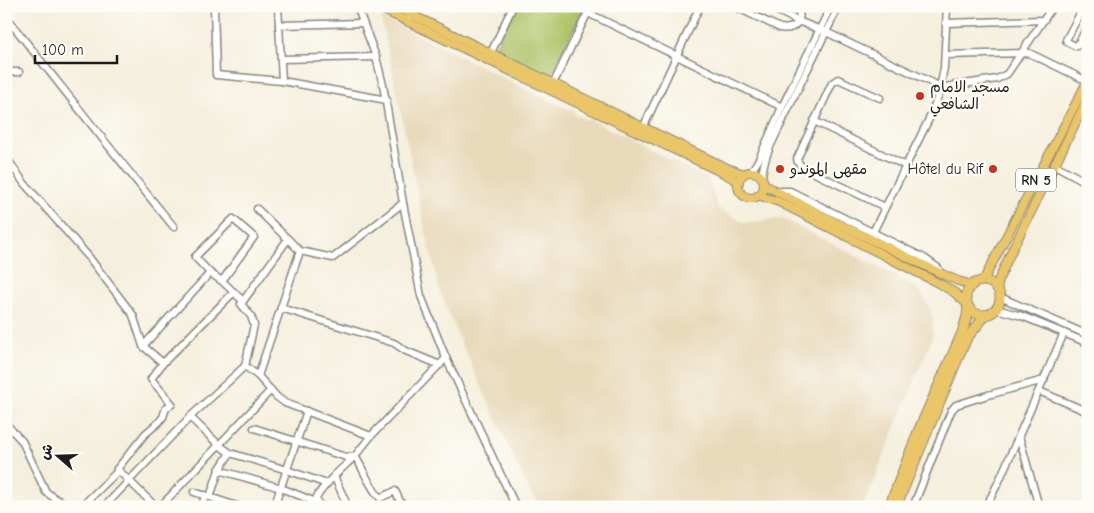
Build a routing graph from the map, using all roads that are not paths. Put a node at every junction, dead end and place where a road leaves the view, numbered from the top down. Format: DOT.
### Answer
graph roads {
  1 [pos="214,6"];
  2 [pos="278,6"];
  3 [pos="356,6"];
  4 [pos="374,6"];
  5 [pos="394,6"];
  6 [pos="415,6"];
  7 [pos="513,6"];
  8 [pos="591,6"];
  9 [pos="700,6"];
  10 [pos="734,6"];
  11 [pos="768,6"];
  12 [pos="797,6"];
  13 [pos="832,6"];
  14 [pos="839,6"];
  15 [pos="947,6"];
  16 [pos="1053,6"];
  17 [pos="1084,6"];
  18 [pos="588,14"];
  19 [pos="6,17"];
  20 [pos="409,18"];
  21 [pos="1044,20"];
  22 [pos="798,21"];
  23 [pos="363,23"];
  24 [pos="946,23"];
  25 [pos="279,25"];
  26 [pos="1088,26"];
  27 [pos="823,31"];
  28 [pos="1022,53"];
  29 [pos="945,55"];
  30 [pos="376,56"];
  31 [pos="677,56"];
  32 [pos="489,57"];
  33 [pos="280,59"];
  34 [pos="6,72"];
  35 [pos="19,72"];
  36 [pos="1088,80"];
  37 [pos="282,81"];
  38 [pos="552,87"];
  39 [pos="941,87"];
  40 [pos="880,98"];
  41 [pos="1088,98"];
  42 [pos="387,100"];
  43 [pos="782,107"];
  44 [pos="814,121"];
  45 [pos="642,131"];
  46 [pos="6,157"];
  47 [pos="1054,165"];
  48 [pos="906,166"];
  49 [pos="747,173"];
  50 [pos="763,181"];
  51 [pos="739,182"];
  52 [pos="1088,183"];
  53 [pos="775,191"];
  54 [pos="758,195"];
  55 [pos="403,203"];
  56 [pos="885,207"];
  57 [pos="257,209"];
  58 [pos="174,227"];
  59 [pos="873,232"];
  60 [pos="288,239"];
  61 [pos="300,251"];
  62 [pos="210,273"];
  63 [pos="942,274"];
  64 [pos="222,281"];
  65 [pos="983,281"];
  66 [pos="972,285"];
  67 [pos="234,292"];
  68 [pos="998,293"];
  69 [pos="244,301"];
  70 [pos="967,305"];
  71 [pos="281,308"];
  72 [pos="996,309"];
  73 [pos="986,315"];
  74 [pos="1064,333"];
  75 [pos="1088,335"];
  76 [pos="1088,343"];
  77 [pos="143,346"];
  78 [pos="446,358"];
  79 [pos="163,363"];
  80 [pos="440,365"];
  81 [pos="244,366"];
  82 [pos="258,376"];
  83 [pos="1044,380"];
  84 [pos="271,390"];
  85 [pos="1039,391"];
  86 [pos="307,412"];
  87 [pos="1088,412"];
  88 [pos="190,417"];
  89 [pos="6,424"];
  90 [pos="254,428"];
  91 [pos="371,436"];
  92 [pos="1019,436"];
  93 [pos="297,441"];
  94 [pos="219,445"];
  95 [pos="230,453"];
  96 [pos="355,456"];
  97 [pos="117,469"];
  98 [pos="219,470"];
  99 [pos="287,470"];
  100 [pos="334,476"];
  101 [pos="129,480"];
  102 [pos="327,484"];
  103 [pos="281,488"];
  104 [pos="194,492"];
  105 [pos="208,496"];
  106 [pos="319,505"];
  107 [pos="72,507"];
  108 [pos="81,507"];
  109 [pos="104,507"];
  110 [pos="158,507"];
  111 [pos="202,507"];
  112 [pos="240,507"];
  113 [pos="274,507"];
  114 [pos="348,507"];
  115 [pos="402,507"];
  116 [pos="516,507"];
  117 [pos="888,507"];
  118 [pos="896,507"];
  119 [pos="913,507"];
  120 [pos="986,507"];
  121 [pos="1038,507"];
  1 -- 37 [label="street"];
  2 -- 25 [label="street"];
  3 -- 23 [label="street"];
  4 -- 20 [label="main road"];
  5 -- 20 [label="main road"];
  6 -- 20 [label="street"];
  7 -- 32 [label="street"];
  8 -- 18 [label="street"];
  9 -- 31 [label="street"];
  10 -- 22 [label="street"];
  11 -- 22 [label="street"];
  12 -- 22 [label="street"];
  13 -- 27 [label="street"];
  14 -- 27 [label="street"];
  15 -- 24 [label="street"];
  16 -- 21 [label="street"];
  17 -- 26 [label="street"];
  18 -- 31 [label="street"];
  18 -- 38 [label="street"];
  19 -- 58 [label="street"];
  20 -- 32 [label="main road"];
  21 -- 24 [label="street"];
  21 -- 28 [label="street"];
  22 -- 27 [label="street"];
  23 -- 25 [label="street"];
  23 -- 30 [label="street"];
  24 -- 29 [label="street"];
  25 -- 33 [label="street"];
  27 -- 39 [label="street"];
  27 -- 43 [label="street"];
  27 -- 50 [label="street"];
  28 -- 29 [label="street"];
  28 -- 36 [label="street"];
  28 -- 39 [label="street"];
  29 -- 39 [label="street"];
  30 -- 33 [label="street"];
  30 -- 42 [label="street"];
  31 -- 43 [label="street"];
  31 -- 45 [label="street"];
  32 -- 38 [label="main road"];
  33 -- 37 [label="street"];
  34 -- 35 [label="street"];
  36 -- 65 [label="main road, RN 5"];
  37 -- 42 [label="street"];
  38 -- 45 [label="main road"];
  39 -- 48 [label="street"];
  40 -- 44 [label="street"];
  41 -- 47 [label="main road, RN 5"];
  42 -- 55 [label="street"];
  43 -- 49 [label="street"];
  44 -- 48 [label="street"];
  44 -- 56 [label="street"];
  45 -- 49 [label="main road"];
  45 -- 51 [label="main road"];
  46 -- 77 [label="street"];
  47 -- 52 [label="street"];
  47 -- 68 [label="main road, RN 5"];
  48 -- 56 [label="street"];
  49 -- 50 [label="main road"];
  49 -- 51 [label="main road"];
  50 -- 53 [label="main road"];
  50 -- 54 [label="main road"];
  51 -- 54 [label="main road"];
  53 -- 59 [label="street"];
  53 -- 63 [label="main road"];
  54 -- 70 [label="main road"];
  55 -- 61 [label="street"];
  55 -- 78 [label="street"];
  56 -- 59 [label="street"];
  57 -- 60 [label="street"];
  59 -- 63 [label="street"];
  60 -- 61 [label="street"];
  60 -- 69 [label="street"];
  61 -- 71 [label="street"];
  62 -- 64 [label="street"];
  62 -- 64 [label="street"];
  62 -- 77 [label="street"];
  63 -- 66 [label="main road"];
  64 -- 67 [label="street"];
  65 -- 66 [label="highway"];
  65 -- 68 [label="highway"];
  66 -- 70 [label="highway"];
  67 -- 69 [label="street"];
  67 -- 79 [label="street"];
  68 -- 72 [label="highway"];
  68 -- 75 [label="street"];
  69 -- 81 [label="street"];
  70 -- 73 [label="highway"];
  70 -- 117 [label="highway"];
  71 -- 80 [label="street"];
  71 -- 82 [label="street"];
  72 -- 73 [label="highway"];
  72 -- 74 [label="street"];
  73 -- 118 [label="highway"];
  74 -- 76 [label="street"];
  74 -- 83 [label="street"];
  77 -- 79 [label="street"];
  78 -- 80 [label="street"];
  78 -- 116 [label="street"];
  79 -- 97 [label="street"];
  80 -- 91 [label="street"];
  81 -- 82 [label="street"];
  81 -- 88 [label="street"];
  82 -- 84 [label="street"];
  83 -- 85 [label="street"];
  83 -- 119 [label="street"];
  84 -- 86 [label="street"];
  84 -- 94 [label="street"];
  85 -- 87 [label="street"];
  85 -- 92 [label="street"];
  86 -- 91 [label="street"];
  86 -- 93 [label="street"];
  88 -- 94 [label="street"];
  88 -- 101 [label="street"];
  89 -- 107 [label="street"];
  90 -- 93 [label="street"];
  91 -- 96 [label="street"];
  92 -- 120 [label="street"];
  92 -- 121 [label="street"];
  93 -- 96 [label="street"];
  93 -- 99 [label="street"];
  94 -- 95 [label="street"];
  94 -- 110 [label="street"];
  95 -- 98 [label="street"];
  95 -- 99 [label="street"];
  96 -- 100 [label="street"];
  96 -- 115 [label="street"];
  97 -- 101 [label="street"];
  97 -- 108 [label="street"];
  98 -- 103 [label="street"];
  98 -- 105 [label="street"];
  99 -- 102 [label="street"];
  99 -- 103 [label="street"];
  100 -- 102 [label="street"];
  100 -- 114 [label="street"];
  101 -- 109 [label="street"];
  101 -- 110 [label="street"];
  102 -- 106 [label="street"];
  103 -- 106 [label="street"];
  103 -- 113 [label="street"];
  104 -- 105 [label="street"];
  105 -- 111 [label="street"];
  105 -- 112 [label="street"];
}
